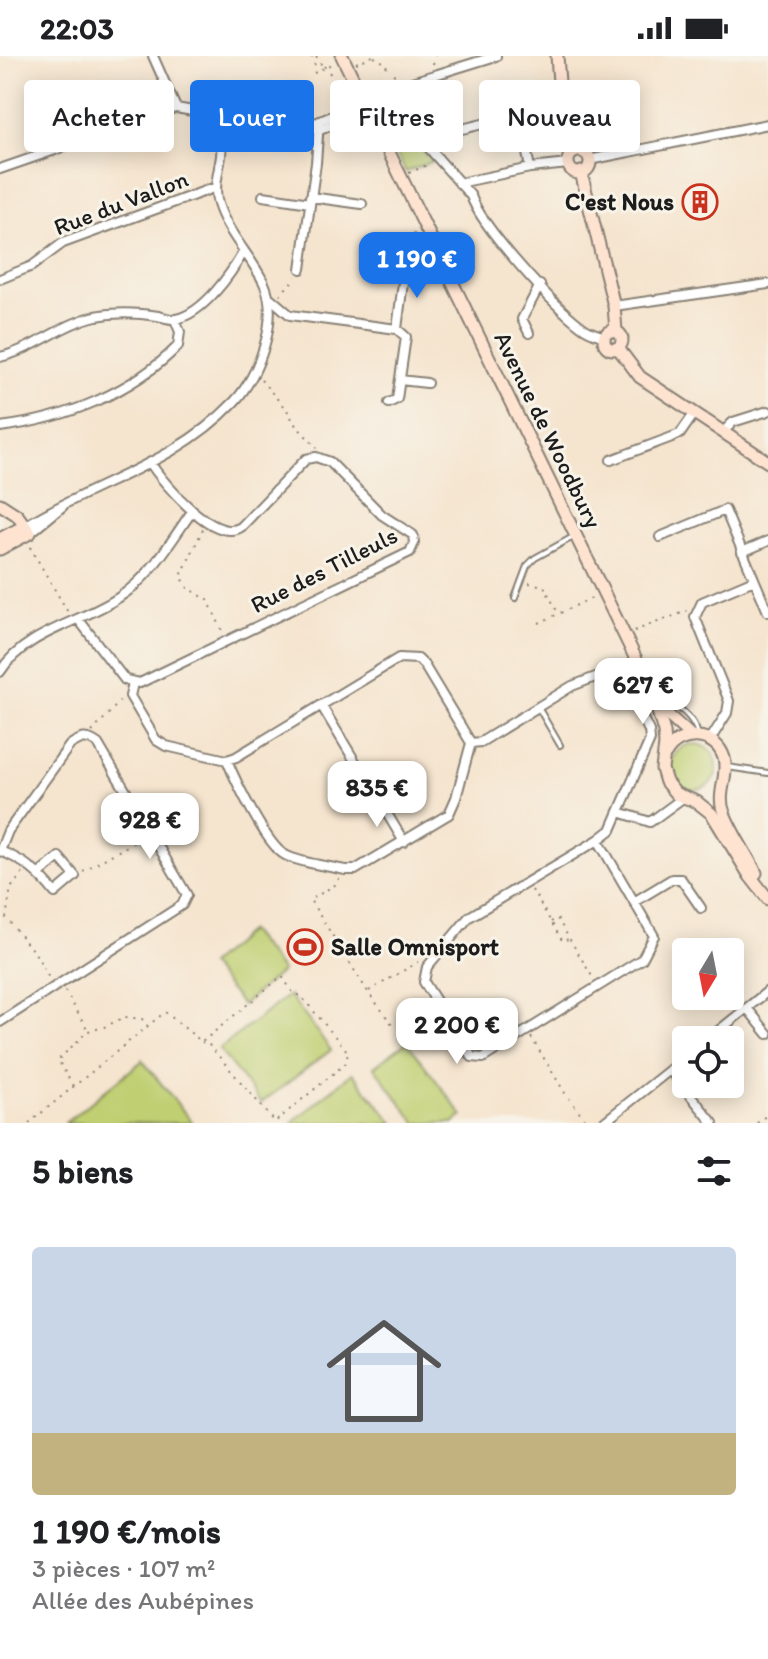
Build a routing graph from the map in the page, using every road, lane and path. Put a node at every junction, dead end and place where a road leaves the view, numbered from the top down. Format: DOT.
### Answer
graph roads {
  1 [pos="153,56"];
  2 [pos="311,56"];
  3 [pos="316,56"];
  4 [pos="373,56"];
  5 [pos="496,56"];
  6 [pos="557,56"];
  7 [pos="337,60"];
  8 [pos="355,64"];
  9 [pos="324,66"];
  10 [pos="386,68"];
  11 [pos="393,74"];
  12 [pos="349,80"];
  13 [pos="407,80"];
  14 [pos="418,80"];
  15 [pos="559,80"];
  16 [pos="328,97"];
  17 [pos="176,108"];
  18 [pos="190,111"];
  19 [pos="330,123"];
  20 [pos="768,124"];
  21 [pos="314,126"];
  22 [pos="320,126"];
  23 [pos="463,129"];
  24 [pos="221,152"];
  25 [pos="389,152"];
  26 [pos="432,152"];
  27 [pos="575,152"];
  28 [pos="589,160"];
  29 [pos="434,162"];
  30 [pos="568,164"];
  31 [pos="530,168"];
  32 [pos="0,169"];
  33 [pos="581,172"];
  34 [pos="404,175"];
  35 [pos="477,179"];
  36 [pos="459,183"];
  37 [pos="216,187"];
  38 [pos="263,196"];
  39 [pos="471,196"];
  40 [pos="310,200"];
  41 [pos="362,204"];
  42 [pos="418,227"];
  43 [pos="244,251"];
  44 [pos="405,267"];
  45 [pos="301,269"];
  46 [pos="0,279"];
  47 [pos="768,284"];
  48 [pos="540,285"];
  49 [pos="280,295"];
  50 [pos="268,296"];
  51 [pos="614,306"];
  52 [pos="175,320"];
  53 [pos="397,329"];
  54 [pos="529,333"];
  55 [pos="610,334"];
  56 [pos="0,357"];
  57 [pos="255,373"];
  58 [pos="400,380"];
  59 [pos="427,383"];
  60 [pos="389,403"];
  61 [pos="768,411"];
  62 [pos="694,414"];
  63 [pos="0,427"];
  64 [pos="724,431"];
  65 [pos="320,458"];
  66 [pos="611,460"];
  67 [pos="768,462"];
  68 [pos="151,464"];
  69 [pos="0,504"];
  70 [pos="193,510"];
  71 [pos="207,521"];
  72 [pos="27,529"];
  73 [pos="576,536"];
  74 [pos="660,537"];
  75 [pos="0,539"];
  76 [pos="768,541"];
  77 [pos="30,546"];
  78 [pos="0,549"];
  79 [pos="742,552"];
  80 [pos="754,580"];
  81 [pos="521,581"];
  82 [pos="603,593"];
  83 [pos="515,598"];
  84 [pos="700,606"];
  85 [pos="768,612"];
  86 [pos="558,614"];
  87 [pos="76,621"];
  88 [pos="539,623"];
  89 [pos="638,629"];
  90 [pos="227,641"];
  91 [pos="0,672"];
  92 [pos="133,683"];
  93 [pos="130,696"];
  94 [pos="655,697"];
  95 [pos="321,705"];
  96 [pos="538,707"];
  97 [pos="90,738"];
  98 [pos="700,738"];
  99 [pos="471,743"];
  100 [pos="560,745"];
  101 [pos="664,756"];
  102 [pos="227,760"];
  103 [pos="725,767"];
  104 [pos="362,773"];
  105 [pos="768,773"];
  106 [pos="721,782"];
  107 [pos="670,788"];
  108 [pos="687,798"];
  109 [pos="379,800"];
  110 [pos="664,811"];
  111 [pos="619,812"];
  112 [pos="151,832"];
  113 [pos="598,840"];
  114 [pos="404,842"];
  115 [pos="0,851"];
  116 [pos="29,866"];
  117 [pos="340,869"];
  118 [pos="39,874"];
  119 [pos="75,876"];
  120 [pos="527,882"];
  121 [pos="766,896"];
  122 [pos="634,902"];
  123 [pos="701,908"];
  124 [pos="551,922"];
  125 [pos="569,938"];
  126 [pos="427,967"];
  127 [pos="57,985"];
  128 [pos="598,986"];
  129 [pos="768,991"];
  130 [pos="368,992"];
  131 [pos="747,1008"];
  132 [pos="0,1022"];
  133 [pos="392,1024"];
  134 [pos="724,1026"];
  135 [pos="148,1027"];
  136 [pos="526,1029"];
  137 [pos="88,1031"];
  138 [pos="768,1034"];
  139 [pos="202,1042"];
  140 [pos="670,1070"];
  141 [pos="74,1087"];
  142 [pos="768,1114"];
  143 [pos="29,1123"];
  144 [pos="588,1123"];
  145 [pos="603,1123"];
  146 [pos="713,1123"];
  147 [pos="757,1123"];
  1 -- 17 [label="street"];
  2 -- 9 [label="path"];
  3 -- 9 [label="path"];
  4 -- 8 [label="path"];
  4 -- 10 [label="path"];
  5 -- 14 [label="street"];
  6 -- 15 [label="street"];
  7 -- 9 [label="path"];
  7 -- 12 [label="street, Avenue de Woodbury"];
  9 -- 16 [label="path"];
  11 -- 13 [label="path"];
  17 -- 18 [label="street"];
  17 -- 32 [label="street"];
  19 -- 22 [label="street"];
  20 -- 28 [label="street"];
  21 -- 22 [label="street"];
  22 -- 40 [label="street"];
  23 -- 31 [label="street"];
  24 -- 37 [label="street"];
  25 -- 73 [label="street, Avenue de Woodbury"];
  26 -- 36 [label="street"];
  27 -- 28 [label="street"];
  27 -- 30 [label="street"];
  28 -- 33 [label="street"];
  29 -- 34 [label="path"];
  30 -- 31 [label="street"];
  30 -- 33 [label="street"];
  31 -- 35 [label="street"];
  33 -- 51 [label="street"];
  35 -- 36 [label="street"];
  35 -- 39 [label="street"];
  36 -- 39 [label="street"];
  37 -- 43 [label="street"];
  37 -- 46 [label="street, Rue du Vallon"];
  38 -- 40 [label="street"];
  39 -- 48 [label="street"];
  40 -- 41 [label="street"];
  40 -- 45 [label="street"];
  42 -- 44 [label="path"];
  43 -- 50 [label="street"];
  43 -- 52 [label="street"];
  44 -- 53 [label="street"];
  45 -- 49 [label="path"];
  47 -- 51 [label="street"];
  48 -- 54 [label="street"];
  48 -- 55 [label="street"];
  50 -- 53 [label="street"];
  50 -- 57 [label="street"];
  51 -- 55 [label="street"];
  52 -- 56 [label="street"];
  52 -- 63 [label="street"];
  53 -- 58 [label="street"];
  55 -- 62 [label="street"];
  57 -- 65 [label="path"];
  57 -- 68 [label="street"];
  58 -- 59 [label="street"];
  58 -- 60 [label="street"];
  61 -- 64 [label="street"];
  62 -- 64 [label="street"];
  62 -- 66 [label="street"];
  64 -- 67 [label="street"];
  65 -- 71 [label="street"];
  65 -- 90 [label="street, Rue des Tilleuls"];
  68 -- 70 [label="street"];
  68 -- 72 [label="street"];
  69 -- 72 [label="street"];
  70 -- 71 [label="street"];
  70 -- 87 [label="street"];
  71 -- 90 [label="path"];
  72 -- 75 [label="street"];
  72 -- 78 [label="street"];
  73 -- 81 [label="lane"];
  73 -- 82 [label="street, Avenue de Woodbury"];
  74 -- 79 [label="street"];
  76 -- 79 [label="street"];
  77 -- 87 [label="path"];
  79 -- 80 [label="street"];
  80 -- 84 [label="street"];
  80 -- 85 [label="street"];
  81 -- 83 [label="lane"];
  81 -- 86 [label="path"];
  82 -- 86 [label="path"];
  82 -- 94 [label="street, Avenue de Woodbury"];
  84 -- 89 [label="path"];
  84 -- 98 [label="street"];
  86 -- 88 [label="path"];
  87 -- 91 [label="street"];
  87 -- 92 [label="street"];
  90 -- 92 [label="street, Rue des Tilleuls"];
  92 -- 93 [label="street"];
  93 -- 97 [label="path"];
  93 -- 102 [label="street"];
  94 -- 98 [label="street, Avenue de Woodbury"];
  94 -- 101 [label="street, Avenue de Woodbury"];
  95 -- 99 [label="street"];
  95 -- 102 [label="street"];
  95 -- 104 [label="street"];
  96 -- 99 [label="street"];
  96 -- 100 [label="lane"];
  96 -- 111 [label="street"];
  97 -- 112 [label="street"];
  97 -- 115 [label="street"];
  98 -- 101 [label="street"];
  98 -- 103 [label="street, Avenue de Woodbury"];
  99 -- 114 [label="street"];
  101 -- 107 [label="street, Avenue de Woodbury"];
  102 -- 117 [label="street"];
  103 -- 105 [label="lane"];
  103 -- 106 [label="street"];
  104 -- 109 [label="path"];
  106 -- 108 [label="street"];
  106 -- 121 [label="street"];
  107 -- 108 [label="street"];
  107 -- 110 [label="street"];
  108 -- 110 [label="street"];
  108 -- 121 [label="street"];
  109 -- 114 [label="street"];
  110 -- 111 [label="street"];
  111 -- 113 [label="street"];
  112 -- 119 [label="path"];
  112 -- 127 [label="street"];
  113 -- 120 [label="street"];
  113 -- 122 [label="street"];
  114 -- 117 [label="street"];
  115 -- 116 [label="street"];
  116 -- 118 [label="street"];
  116 -- 127 [label="path"];
  117 -- 130 [label="path"];
  118 -- 119 [label="street"];
  118 -- 119 [label="street"];
  120 -- 124 [label="path"];
  120 -- 126 [label="street"];
  122 -- 123 [label="street"];
  122 -- 128 [label="street"];
  124 -- 125 [label="path"];
  124 -- 125 [label="path"];
  125 -- 128 [label="path"];
  126 -- 130 [label="path"];
  126 -- 136 [label="street"];
  127 -- 132 [label="street"];
  127 -- 137 [label="path"];
  128 -- 136 [label="street"];
  129 -- 131 [label="street"];
  130 -- 133 [label="path"];
  131 -- 134 [label="street"];
  131 -- 138 [label="street"];
  135 -- 137 [label="path"];
  135 -- 139 [label="path"];
  135 -- 141 [label="path"];
  136 -- 144 [label="path"];
  137 -- 141 [label="path"];
  139 -- 139 [label="path"];
  140 -- 145 [label="street"];
  140 -- 146 [label="street"];
  141 -- 143 [label="path"];
  142 -- 147 [label="path"];
}
